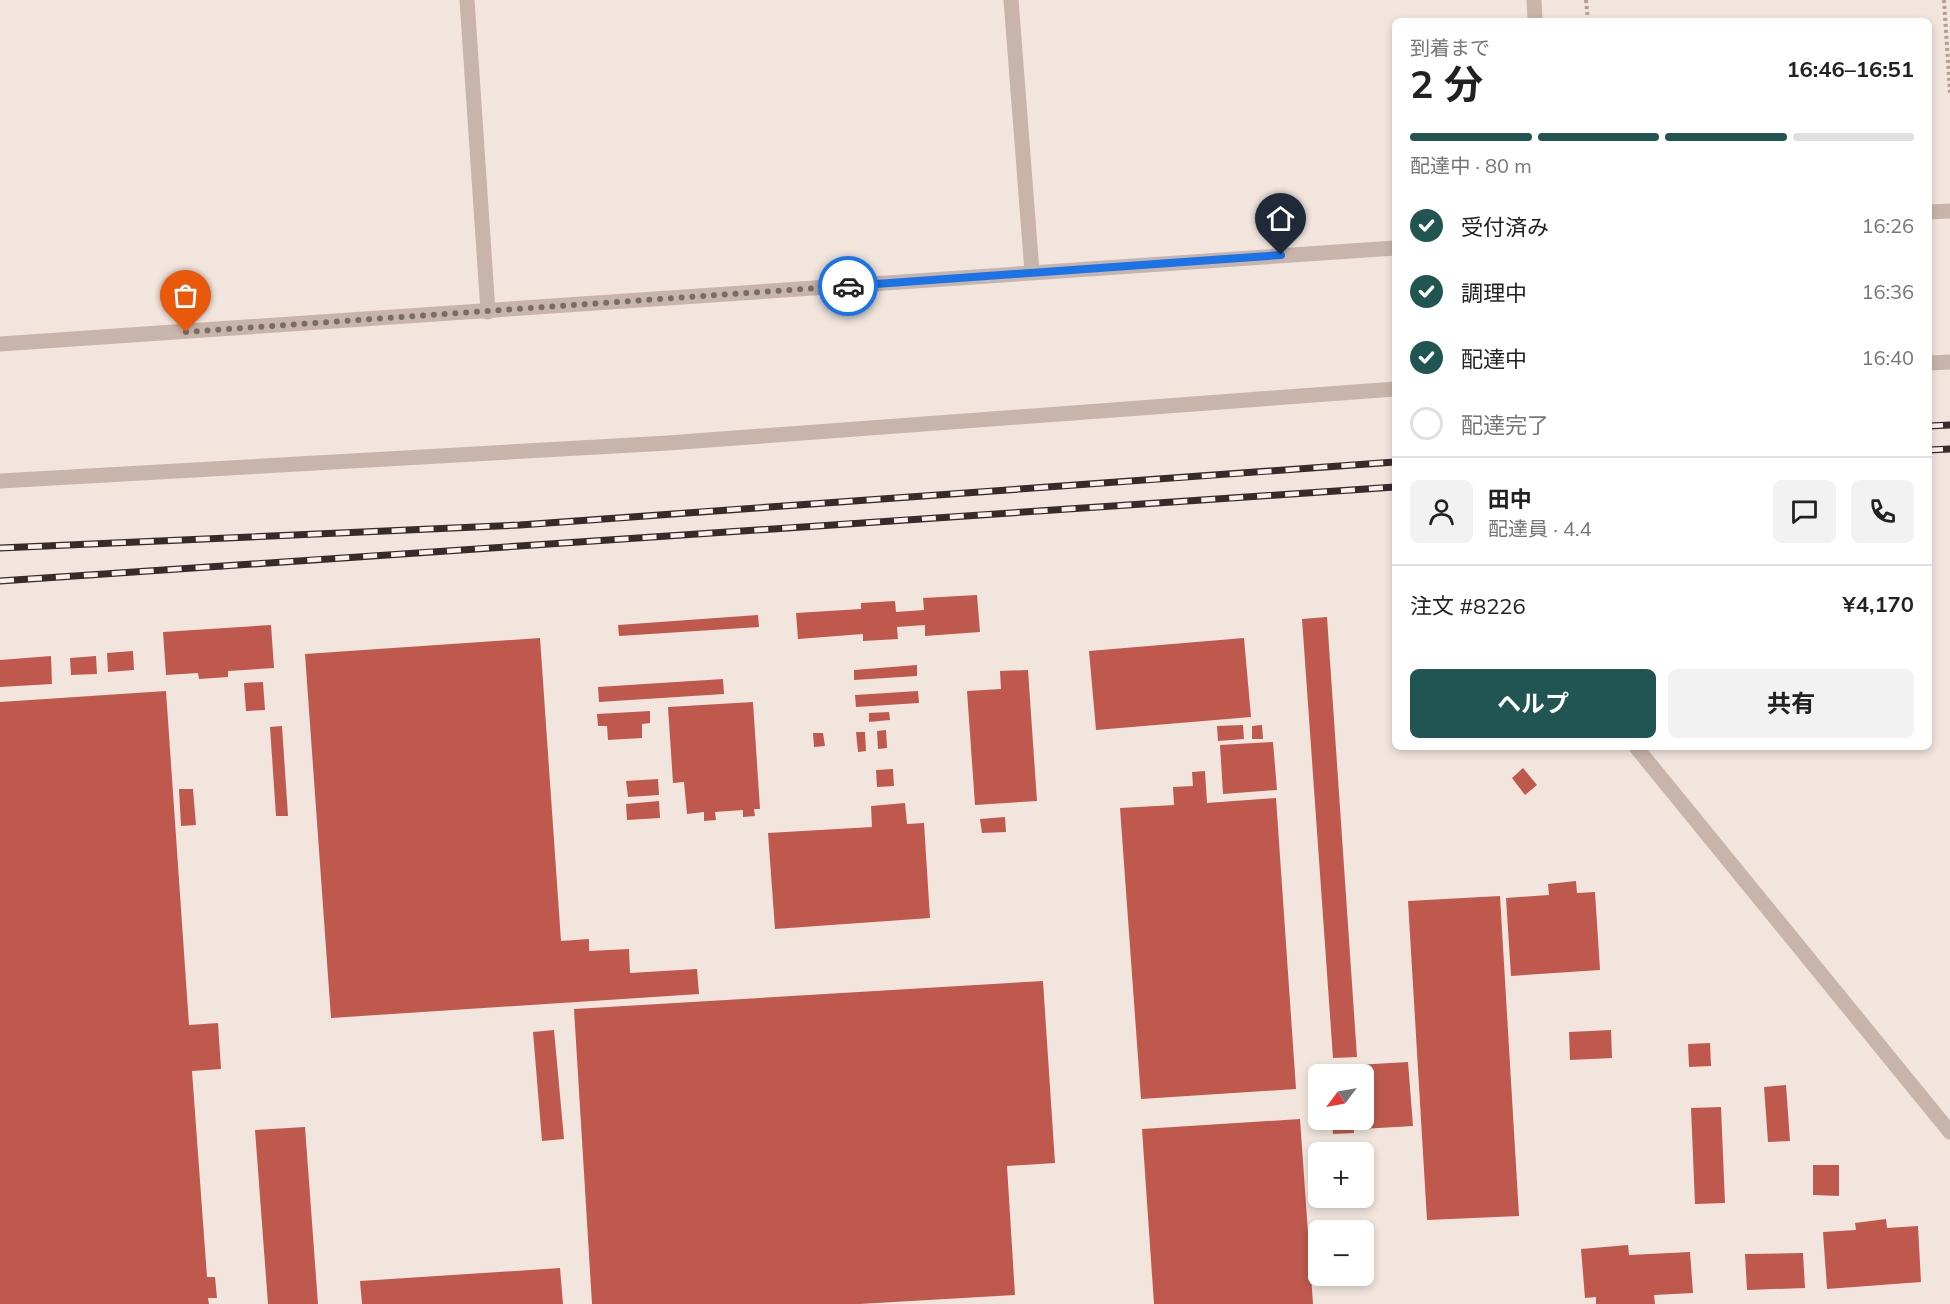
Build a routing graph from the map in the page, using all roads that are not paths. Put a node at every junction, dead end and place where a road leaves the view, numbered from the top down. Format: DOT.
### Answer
graph roads {
  1 [pos="467,0"];
  2 [pos="1011,0"];
  3 [pos="1534,0"];
  4 [pos="1535,18"];
  5 [pos="1950,211"];
  6 [pos="1932,212"];
  7 [pos="1392,248"];
  8 [pos="1032,272"];
  9 [pos="488,312"];
  10 [pos="0,344"];
  11 [pos="1950,362"];
  12 [pos="1932,363"];
  13 [pos="1392,389"];
  14 [pos="0,481"];
  15 [pos="1638,750"];
  16 [pos="1950,1132"];
  1 -- 9 [label="street"];
  2 -- 8 [label="street"];
  3 -- 4 [label="street"];
  5 -- 6 [label="street"];
  7 -- 8 [label="street"];
  8 -- 9 [label="street"];
  9 -- 10 [label="street"];
  11 -- 12 [label="street"];
  13 -- 14 [label="street"];
  15 -- 16 [label="street"];
}
